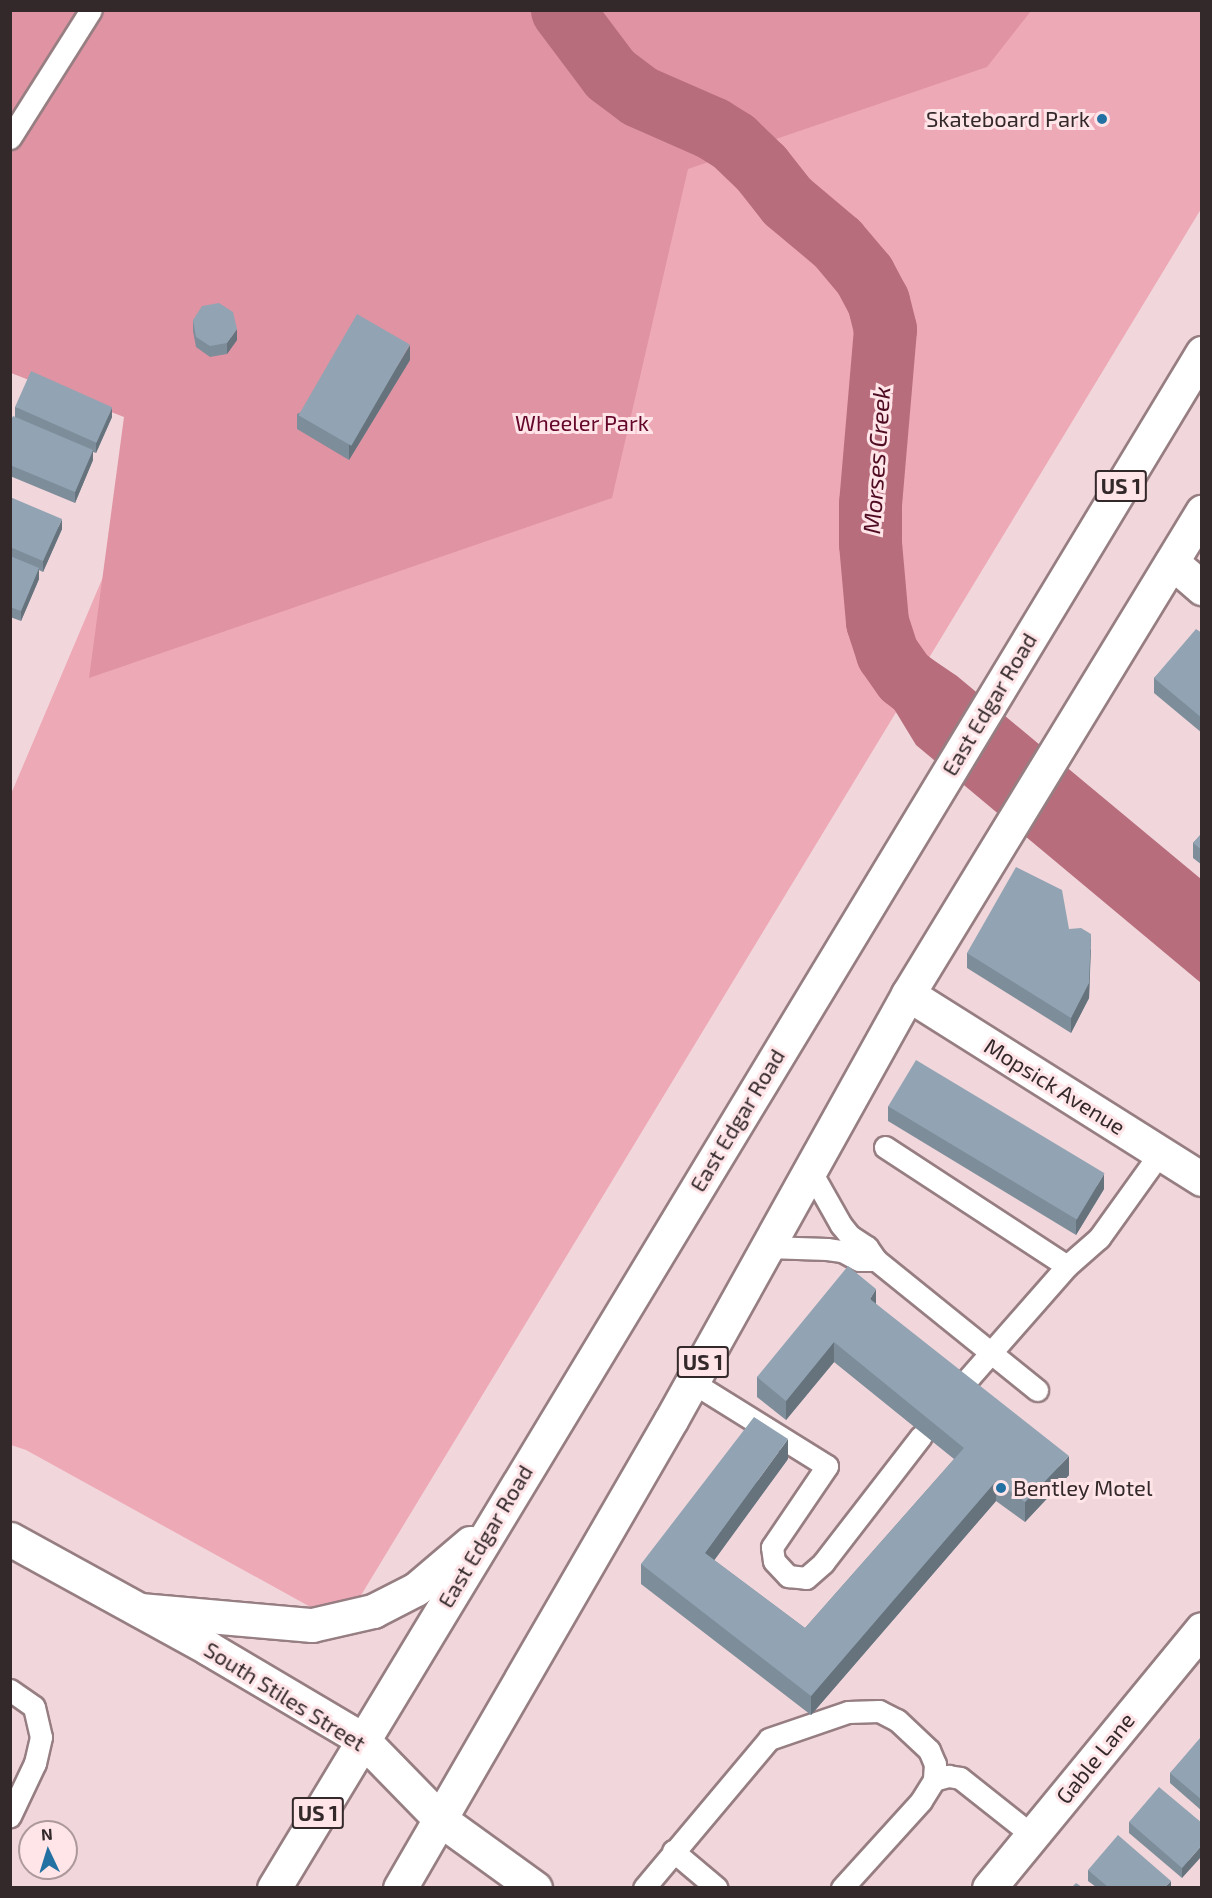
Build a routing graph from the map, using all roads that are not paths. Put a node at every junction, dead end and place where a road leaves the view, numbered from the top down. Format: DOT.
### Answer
graph roads {
  1 [pos="91,10"];
  2 [pos="10,138"];
  3 [pos="1202,353"];
  4 [pos="1202,512"];
  5 [pos="1172,562"];
  6 [pos="1202,588"];
  7 [pos="908,994"];
  8 [pos="885,1147"];
  9 [pos="1160,1153"];
  10 [pos="810,1170"];
  11 [pos="1202,1179"];
  12 [pos="767,1247"];
  13 [pos="876,1260"];
  14 [pos="1067,1266"];
  15 [pos="992,1353"];
  16 [pos="692,1382"];
  17 [pos="957,1390"];
  18 [pos="1037,1390"];
  19 [pos="921,1437"];
  20 [pos="492,1524"];
  21 [pos="10,1539"];
  22 [pos="140,1610"];
  23 [pos="1202,1629"];
  24 [pos="10,1690"];
  25 [pos="362,1739"];
  26 [pos="934,1780"];
  27 [pos="10,1816"];
  28 [pos="441,1820"];
  29 [pos="1032,1835"];
  30 [pos="674,1851"];
  31 [pos="274,1887"];
  32 [pos="400,1887"];
  33 [pos="535,1887"];
  34 [pos="644,1887"];
  35 [pos="717,1887"];
  36 [pos="842,1887"];
  37 [pos="989,1887"];
  1 -- 2 [label="lane"];
  3 -- 20 [label="main road, East Edgar Road / US 1"];
  4 -- 5 [label="main road, US 1"];
  5 -- 6 [label="main road"];
  5 -- 7 [label="main road, US 1"];
  7 -- 9 [label="main road, Mopsick Avenue"];
  7 -- 10 [label="main road, US 1"];
  8 -- 14 [label="lane"];
  9 -- 11 [label="main road, Mopsick Avenue"];
  9 -- 14 [label="lane"];
  10 -- 12 [label="main road, US 1"];
  10 -- 13 [label="lane"];
  12 -- 13 [label="lane"];
  12 -- 16 [label="main road, US 1"];
  13 -- 15 [label="lane"];
  14 -- 15 [label="lane"];
  15 -- 17 [label="lane"];
  15 -- 18 [label="lane"];
  16 -- 19 [label="lane"];
  16 -- 28 [label="main road, US 1"];
  20 -- 22 [label="main road"];
  20 -- 25 [label="main road, East Edgar Road / US 1"];
  21 -- 22 [label="main road, South Stiles Street"];
  22 -- 25 [label="main road, South Stiles Street"];
  23 -- 29 [label="main road, Gable Lane"];
  24 -- 27 [label="lane"];
  25 -- 28 [label="main road, South Stiles Street"];
  25 -- 31 [label="main road, East Edgar Road / US 1"];
  26 -- 29 [label="lane"];
  26 -- 30 [label="lane"];
  26 -- 36 [label="lane"];
  28 -- 32 [label="main road, US 1"];
  28 -- 33 [label="main road, South Stiles Street"];
  29 -- 37 [label="main road, Gable Lane"];
  30 -- 34 [label="lane"];
  30 -- 35 [label="lane"];
}
